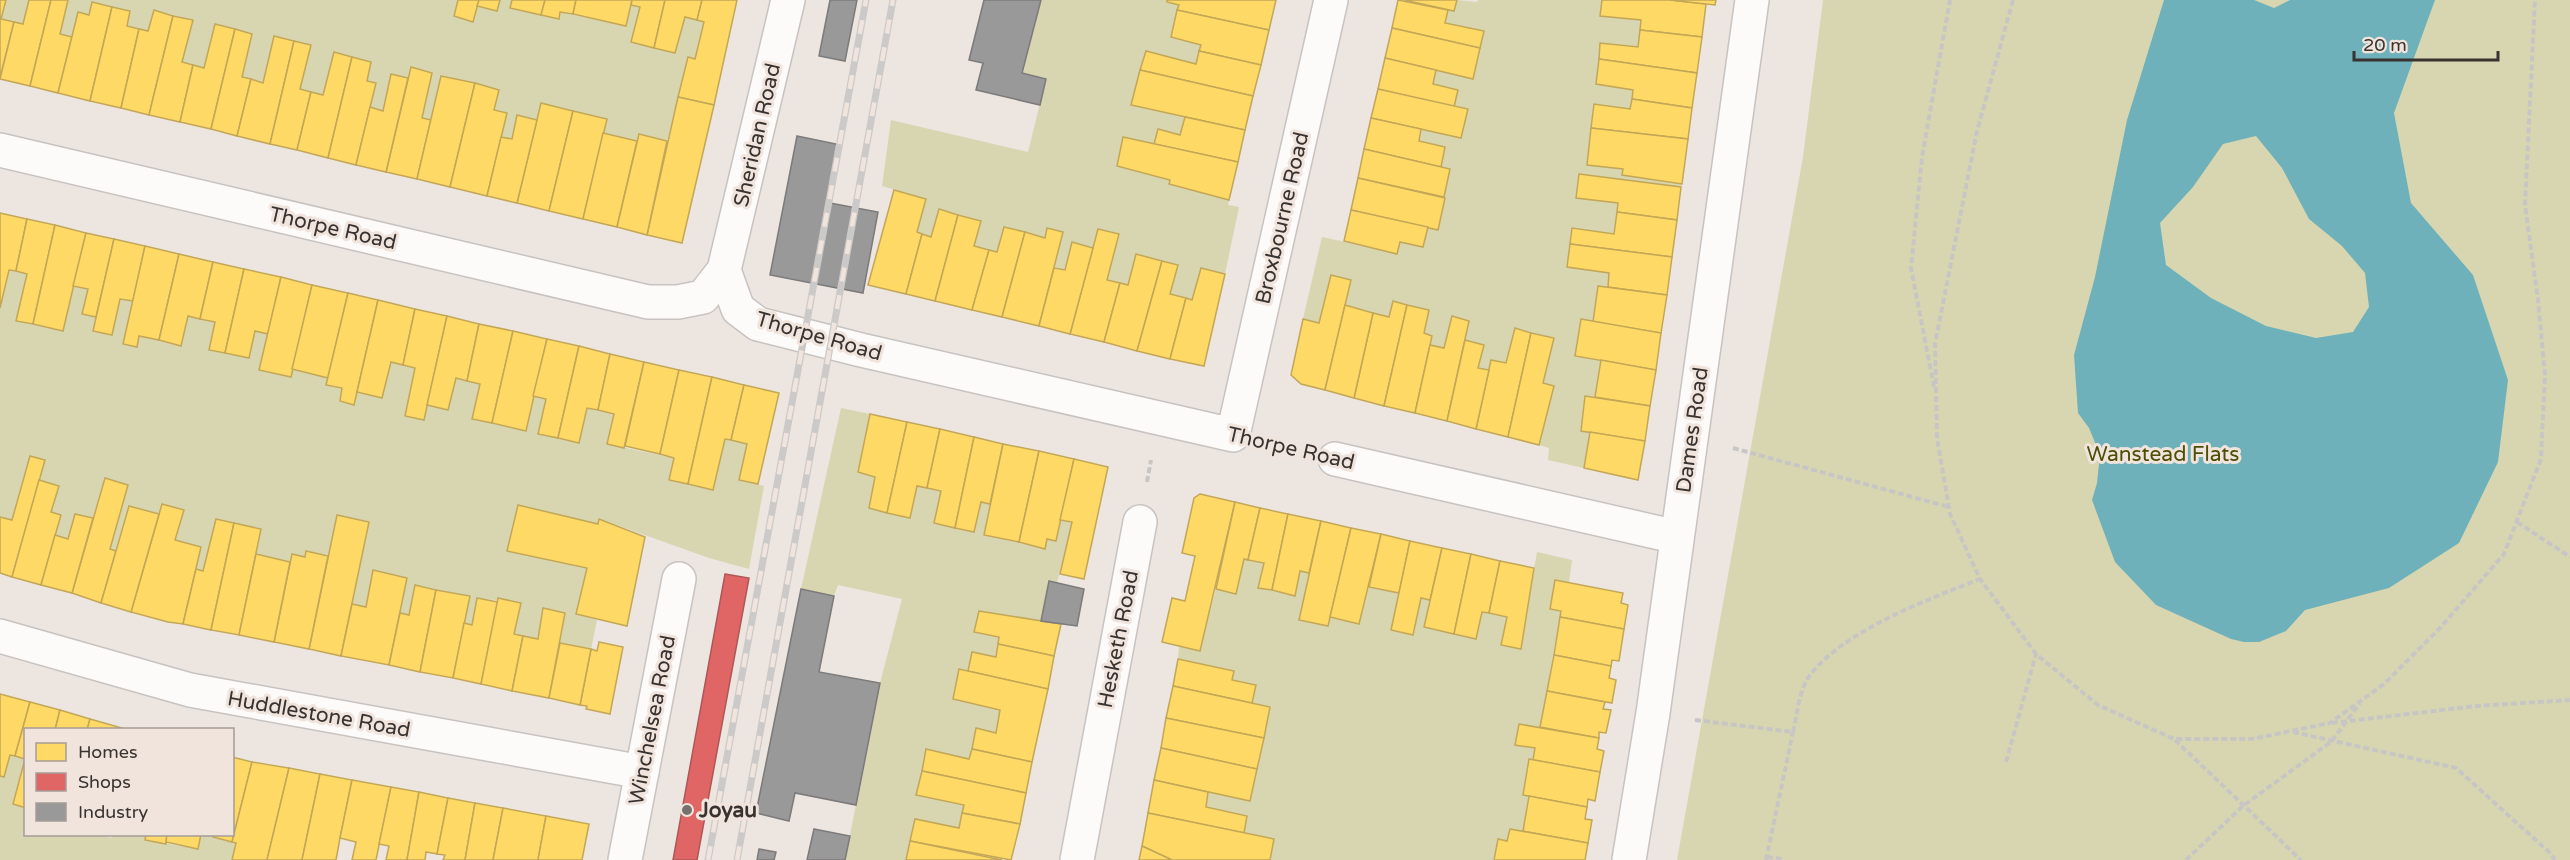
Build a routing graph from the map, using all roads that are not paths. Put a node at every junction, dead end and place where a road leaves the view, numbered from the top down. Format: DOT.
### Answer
graph roads {
  1 [pos="788,0"];
  2 [pos="1331,0"];
  3 [pos="1752,0"];
  4 [pos="0,150"];
  5 [pos="724,270"];
  6 [pos="1233,435"];
  7 [pos="1335,459"];
  8 [pos="1140,522"];
  9 [pos="1677,537"];
  10 [pos="679,579"];
  11 [pos="0,636"];
  12 [pos="642,772"];
  13 [pos="625,860"];
  14 [pos="1077,860"];
  15 [pos="1629,860"];
  1 -- 5 [label="street, Sheridan Road"];
  2 -- 6 [label="street, Broxbourne Road"];
  3 -- 9 [label="street, Dames Road"];
  4 -- 5 [label="street, Thorpe Road"];
  5 -- 6 [label="street, Thorpe Road"];
  7 -- 9 [label="street, Thorpe Road"];
  8 -- 14 [label="street, Hesketh Road"];
  9 -- 15 [label="street, Dames Road"];
  10 -- 12 [label="street, Winchelsea Road"];
  11 -- 12 [label="street, Huddlestone Road"];
  12 -- 13 [label="street, Winchelsea Road"];
}
